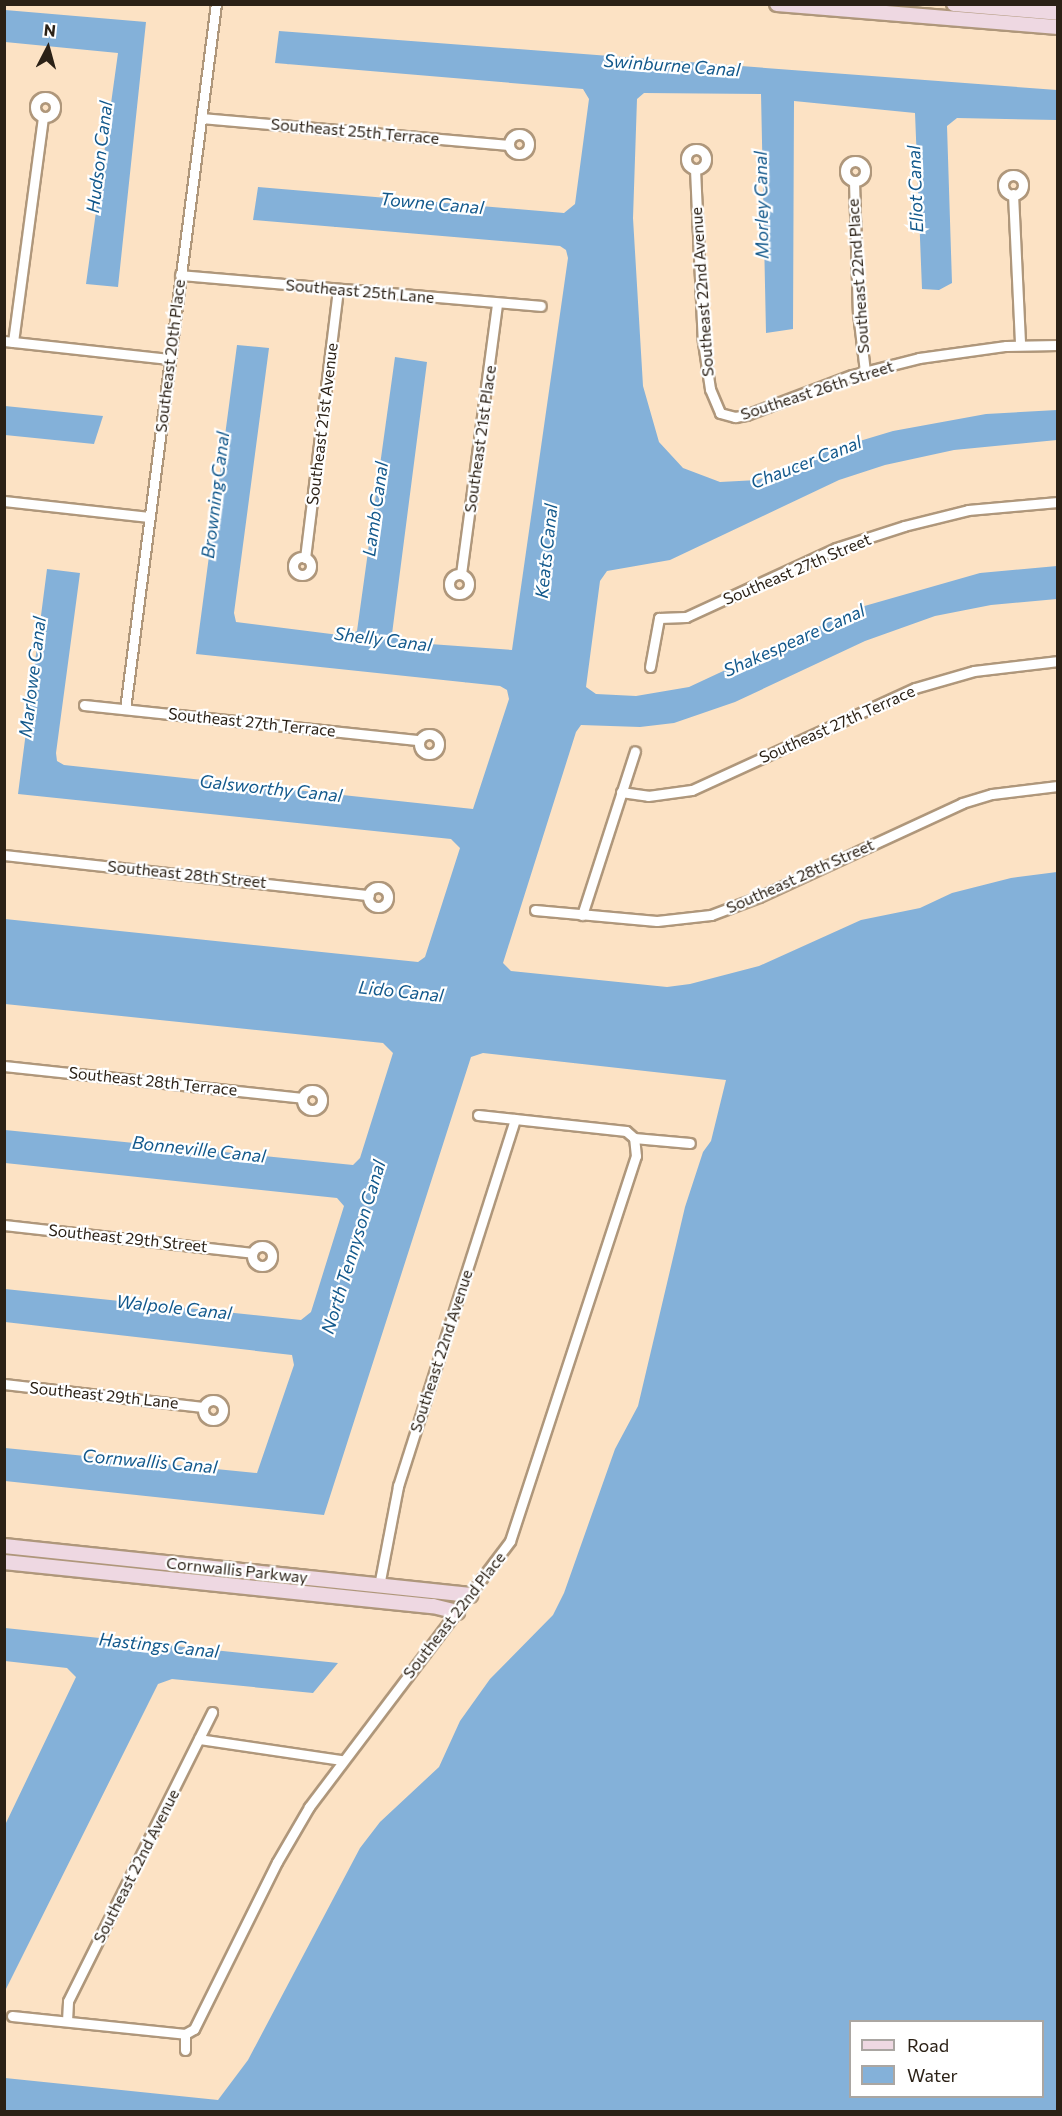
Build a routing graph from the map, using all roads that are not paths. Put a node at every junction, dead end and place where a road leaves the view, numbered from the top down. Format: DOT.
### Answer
graph roads {
  1 [pos="216,4"];
  2 [pos="777,4"];
  3 [pos="954,4"];
  4 [pos="853,8"];
  5 [pos="1058,13"];
  6 [pos="1058,27"];
  7 [pos="43,117"];
  8 [pos="201,118"];
  9 [pos="509,145"];
  10 [pos="695,169"];
  11 [pos="854,181"];
  12 [pos="1012,194"];
  13 [pos="180,275"];
  14 [pos="338,290"];
  15 [pos="497,303"];
  16 [pos="541,306"];
  17 [pos="9,342"];
  18 [pos="1020,345"];
  19 [pos="1058,345"];
  20 [pos="169,359"];
  21 [pos="865,372"];
  22 [pos="720,413"];
  23 [pos="4,501"];
  24 [pos="1058,502"];
  25 [pos="149,516"];
  26 [pos="305,558"];
  27 [pos="461,574"];
  28 [pos="1058,661"];
  29 [pos="650,667"];
  30 [pos="84,705"];
  31 [pos="124,709"];
  32 [pos="419,740"];
  33 [pos="635,751"];
  34 [pos="1058,786"];
  35 [pos="621,792"];
  36 [pos="4,855"];
  37 [pos="369,895"];
  38 [pos="535,910"];
  39 [pos="582,915"];
  40 [pos="4,1066"];
  41 [pos="302,1098"];
  42 [pos="478,1115"];
  43 [pos="515,1119"];
  44 [pos="634,1138"];
  45 [pos="690,1143"];
  46 [pos="4,1225"];
  47 [pos="252,1253"];
  48 [pos="4,1384"];
  49 [pos="202,1407"];
  50 [pos="4,1546"];
  51 [pos="92,1555"];
  52 [pos="4,1562"];
  53 [pos="90,1571"];
  54 [pos="379,1586"];
  55 [pos="470,1595"];
  56 [pos="457,1612"];
  57 [pos="212,1712"];
  58 [pos="199,1739"];
  59 [pos="342,1760"];
  60 [pos="12,2016"];
  61 [pos="67,2021"];
  62 [pos="185,2034"];
  63 [pos="185,2050"];
  1 -- 8 [label="street, Southeast 20th Place"];
  2 -- 4 [label="street"];
  3 -- 5 [label="street"];
  4 -- 6 [label="street"];
  7 -- 17 [label="street"];
  8 -- 9 [label="street, Southeast 25th Terrace"];
  8 -- 13 [label="street, Southeast 20th Place"];
  10 -- 22 [label="street, Southeast 22nd Avenue"];
  11 -- 21 [label="street, Southeast 22nd Place"];
  12 -- 18 [label="street"];
  13 -- 14 [label="street, Southeast 25th Lane"];
  13 -- 20 [label="street, Southeast 20th Place"];
  14 -- 15 [label="street, Southeast 25th Lane"];
  14 -- 26 [label="street, Southeast 21st Avenue"];
  15 -- 16 [label="street, Southeast 25th Lane"];
  15 -- 27 [label="street, Southeast 21st Place"];
  17 -- 20 [label="street"];
  18 -- 19 [label="street, Southeast 26th Street"];
  18 -- 21 [label="street, Southeast 26th Street"];
  20 -- 25 [label="street, Southeast 20th Place"];
  21 -- 22 [label="street, Southeast 26th Street"];
  23 -- 25 [label="street"];
  24 -- 29 [label="street, Southeast 27th Street"];
  25 -- 31 [label="street, Southeast 20th Place"];
  28 -- 35 [label="street, Southeast 27th Terrace"];
  30 -- 31 [label="street, Southeast 27th Terrace"];
  31 -- 32 [label="street, Southeast 27th Terrace"];
  33 -- 35 [label="street"];
  34 -- 39 [label="street, Southeast 28th Street"];
  35 -- 39 [label="street"];
  36 -- 37 [label="street, Southeast 28th Street"];
  38 -- 39 [label="street, Southeast 28th Street"];
  40 -- 41 [label="street, Southeast 28th Terrace"];
  42 -- 43 [label="street"];
  43 -- 44 [label="street"];
  43 -- 54 [label="street, Southeast 22nd Avenue"];
  44 -- 45 [label="street"];
  44 -- 55 [label="street, Southeast 22nd Place"];
  46 -- 47 [label="street, Southeast 29th Street"];
  48 -- 49 [label="street, Southeast 29th Lane"];
  50 -- 51 [label="street, Cornwallis Parkway"];
  51 -- 53 [label="street"];
  51 -- 54 [label="street, Cornwallis Parkway"];
  52 -- 53 [label="street, Cornwallis Parkway"];
  53 -- 56 [label="street, Cornwallis Parkway"];
  54 -- 55 [label="street, Cornwallis Parkway"];
  55 -- 56 [label="street, Southeast 22nd Place"];
  56 -- 59 [label="street, Southeast 22nd Place"];
  57 -- 58 [label="street, Southeast 22nd Avenue"];
  58 -- 59 [label="street"];
  58 -- 61 [label="street, Southeast 22nd Avenue"];
  59 -- 62 [label="street, Southeast 22nd Place"];
  60 -- 61 [label="street"];
  61 -- 62 [label="street"];
  62 -- 63 [label="street"];
}
